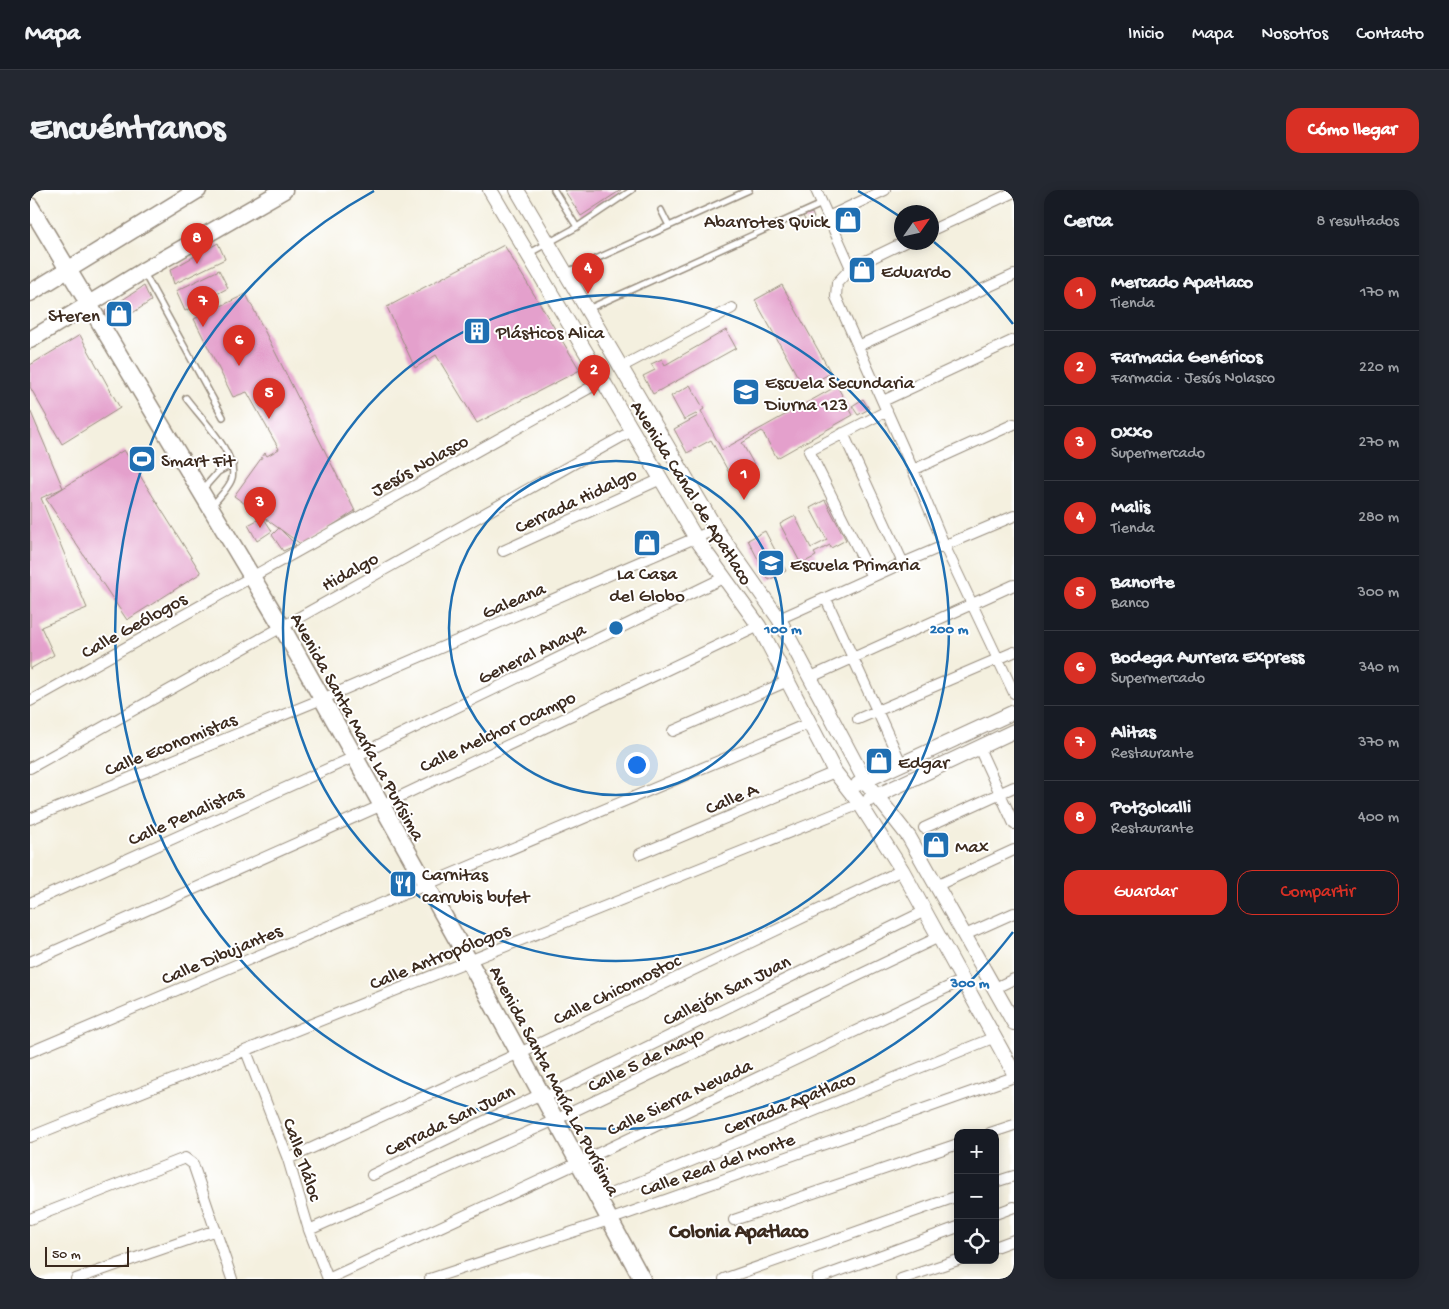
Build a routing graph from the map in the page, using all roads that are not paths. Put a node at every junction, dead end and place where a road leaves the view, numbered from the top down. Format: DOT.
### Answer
graph roads {
  1 [pos="198,190"];
  2 [pos="284,190"];
  3 [pos="490,190"];
  4 [pos="517,190"];
  5 [pos="554,190"];
  6 [pos="632,190"];
  7 [pos="749,190"];
  8 [pos="816,190"];
  9 [pos="885,190"];
  10 [pos="1014,192"];
  11 [pos="822,204"];
  12 [pos="30,206"];
  13 [pos="661,210"];
  14 [pos="828,217"];
  15 [pos="669,226"];
  16 [pos="577,227"];
  17 [pos="939,227"];
  18 [pos="548,243"];
  19 [pos="894,247"];
  20 [pos="527,254"];
  21 [pos="69,268"];
  22 [pos="851,268"];
  23 [pos="143,271"];
  24 [pos="566,273"];
  25 [pos="1014,275"];
  26 [pos="30,293"];
  27 [pos="89,303"];
  28 [pos="732,308"];
  29 [pos="587,310"];
  30 [pos="30,340"];
  31 [pos="1014,340"];
  32 [pos="858,346"];
  33 [pos="621,367"];
  34 [pos="602,382"];
  35 [pos="186,398"];
  36 [pos="885,406"];
  37 [pos="223,417"];
  38 [pos="1014,424"];
  39 [pos="632,431"];
  40 [pos="844,433"];
  41 [pos="233,464"];
  42 [pos="913,470"];
  43 [pos="661,480"];
  44 [pos="200,492"];
  45 [pos="210,509"];
  46 [pos="1014,516"];
  47 [pos="716,529"];
  48 [pos="697,540"];
  49 [pos="945,547"];
  50 [pos="503,551"];
  51 [pos="903,563"];
  52 [pos="253,577"];
  53 [pos="724,578"];
  54 [pos="872,578"];
  55 [pos="1014,585"];
  56 [pos="826,599"];
  57 [pos="972,604"];
  58 [pos="779,619"];
  59 [pos="759,626"];
  60 [pos="282,627"];
  61 [pos="1014,652"];
  62 [pos="854,657"];
  63 [pos="998,660"];
  64 [pos="811,677"];
  65 [pos="788,681"];
  66 [pos="1014,693"];
  67 [pos="322,699"];
  68 [pos="30,701"];
  69 [pos="876,711"];
  70 [pos="1014,712"];
  71 [pos="858,719"];
  72 [pos="809,723"];
  73 [pos="673,731"];
  74 [pos="1014,731"];
  75 [pos="979,748"];
  76 [pos="354,758"];
  77 [pos="901,762"];
  78 [pos="30,768"];
  79 [pos="835,772"];
  80 [pos="865,781"];
  81 [pos="1014,787"];
  82 [pos="849,789"];
  83 [pos="1001,793"];
  84 [pos="877,795"];
  85 [pos="860,804"];
  86 [pos="380,806"];
  87 [pos="30,819"];
  88 [pos="1014,824"];
  89 [pos="924,828"];
  90 [pos="1014,850"];
  91 [pos="640,854"];
  92 [pos="902,870"];
  93 [pos="426,885"];
  94 [pos="938,885"];
  95 [pos="30,903"];
  96 [pos="925,911"];
  97 [pos="1014,913"];
  98 [pos="965,935"];
  99 [pos="939,937"];
  100 [pos="30,962"];
  101 [pos="469,962"];
  102 [pos="1014,979"];
  103 [pos="963,980"];
  104 [pos="995,988"];
  105 [pos="1014,1023"];
  106 [pos="994,1037"];
  107 [pos="246,1051"];
  108 [pos="30,1052"];
  109 [pos="519,1054"];
  110 [pos="1014,1073"];
  111 [pos="1014,1077"];
  112 [pos="542,1096"];
  113 [pos="555,1120"];
  114 [pos="1014,1125"];
  115 [pos="999,1130"];
  116 [pos="30,1137"];
  117 [pos="954,1145"];
  118 [pos="288,1159"];
  119 [pos="578,1163"];
  120 [pos="372,1175"];
  121 [pos="1014,1176"];
  122 [pos="999,1181"];
  123 [pos="954,1197"];
  124 [pos="598,1199"];
  125 [pos="1014,1207"];
  126 [pos="999,1213"];
  127 [pos="30,1219"];
  128 [pos="609,1220"];
  129 [pos="734,1220"];
  130 [pos="954,1228"];
  131 [pos="216,1230"];
  132 [pos="310,1230"];
  133 [pos="1014,1240"];
  134 [pos="999,1246"];
  135 [pos="954,1261"];
  136 [pos="76,1279"];
  137 [pos="232,1279"];
  138 [pos="328,1279"];
  139 [pos="431,1279"];
  140 [pos="642,1279"];
  141 [pos="724,1279"];
  142 [pos="817,1279"];
  143 [pos="901,1279"];
  1 -- 21 [label="main road"];
  2 -- 23 [label="main road"];
  3 -- 20 [label="street, Avenida Canal de Apatlaco"];
  4 -- 18 [label="street, Avenida Canal de Apatlaco"];
  5 -- 16 [label="lane"];
  6 -- 16 [label="lane"];
  7 -- 15 [label="lane"];
  8 -- 11 [label="street"];
  9 -- 14 [label="street"];
  10 -- 17 [label="street"];
  11 -- 14 [label="street"];
  11 -- 29 [label="lane"];
  12 -- 21 [label="main road, Avenida Santa María La Purísima"];
  13 -- 15 [label="lane"];
  14 -- 22 [label="street"];
  15 -- 24 [label="lane"];
  16 -- 18 [label="lane"];
  18 -- 20 [label="lane"];
  18 -- 24 [label="street, Avenida Canal de Apatlaco"];
  19 -- 22 [label="street"];
  20 -- 34 [label="street, Avenida Canal de Apatlaco"];
  21 -- 26 [label="main road"];
  21 -- 27 [label="main road, Avenida Santa María La Purísima"];
  22 -- 32 [label="street"];
  23 -- 27 [label="main road"];
  23 -- 37 [label="lane"];
  24 -- 29 [label="street, Avenida Canal de Apatlaco"];
  25 -- 32 [label="street"];
  27 -- 30 [label="main road"];
  27 -- 44 [label="main road, Avenida Santa María La Purísima"];
  28 -- 33 [label="street"];
  29 -- 33 [label="street, Avenida Canal de Apatlaco"];
  31 -- 36 [label="street"];
  32 -- 36 [label="street"];
  33 -- 47 [label="street, Avenida Canal de Apatlaco"];
  34 -- 39 [label="street, Avenida Canal de Apatlaco"];
  34 -- 52 [label="street, Jesús Nolasco"];
  35 -- 41 [label="lane"];
  36 -- 40 [label="street"];
  36 -- 42 [label="street"];
  38 -- 42 [label="street"];
  39 -- 43 [label="street, Avenida Canal de Apatlaco"];
  39 -- 60 [label="street, Hidalgo"];
  40 -- 51 [label="street"];
  40 -- 54 [label="street"];
  41 -- 44 [label="lane"];
  41 -- 45 [label="lane"];
  42 -- 49 [label="street"];
  43 -- 48 [label="street, Avenida Canal de Apatlaco"];
  43 -- 50 [label="street, Cerrada Hidalgo"];
  44 -- 45 [label="main road, Avenida Santa María La Purísima"];
  45 -- 52 [label="main road, Avenida Santa María La Purísima"];
  46 -- 49 [label="street"];
  47 -- 48 [label="street, Galeana"];
  47 -- 58 [label="street, Avenida Canal de Apatlaco"];
  48 -- 53 [label="street, Avenida Canal de Apatlaco"];
  48 -- 67 [label="street, Galeana"];
  49 -- 51 [label="street"];
  49 -- 57 [label="street"];
  51 -- 54 [label="street"];
  52 -- 60 [label="main road, Avenida Santa María La Purísima"];
  52 -- 68 [label="street, Calle Geólogos"];
  53 -- 59 [label="street, Avenida Canal de Apatlaco"];
  53 -- 76 [label="street, General Anaya"];
  54 -- 56 [label="street"];
  55 -- 57 [label="street"];
  56 -- 58 [label="street"];
  56 -- 62 [label="street"];
  57 -- 62 [label="street"];
  57 -- 63 [label="street"];
  58 -- 64 [label="street, Avenida Canal de Apatlaco"];
  59 -- 65 [label="street, Avenida Canal de Apatlaco"];
  59 -- 86 [label="street, Calle Melchor Ocampo"];
  60 -- 67 [label="main road, Avenida Santa María La Purísima"];
  60 -- 78 [label="street, Hidalgo"];
  61 -- 63 [label="street"];
  62 -- 64 [label="street"];
  62 -- 69 [label="street"];
  63 -- 66 [label="street"];
  63 -- 69 [label="street"];
  64 -- 80 [label="street, Avenida Canal de Apatlaco"];
  65 -- 72 [label="street, Avenida Canal de Apatlaco"];
  65 -- 73 [label="street"];
  67 -- 76 [label="main road, Avenida Santa María La Purísima"];
  67 -- 87 [label="street, Calle Economistas"];
  69 -- 71 [label="street"];
  69 -- 77 [label="street"];
  70 -- 77 [label="street"];
  72 -- 79 [label="street, Avenida Canal de Apatlaco"];
  72 -- 93 [label="street, Calle Dibujantes"];
  74 -- 75 [label="street"];
  75 -- 83 [label="street"];
  75 -- 84 [label="street"];
  76 -- 86 [label="main road, Avenida Santa María La Purísima"];
  76 -- 95 [label="street, Calle Penalistas"];
  77 -- 80 [label="street"];
  79 -- 82 [label="street, Avenida Canal de Apatlaco"];
  79 -- 91 [label="street, Calle A"];
  80 -- 82 [label="street"];
  80 -- 84 [label="street, Avenida Canal de Apatlaco"];
  81 -- 83 [label="street"];
  82 -- 85 [label="street, Avenida Canal de Apatlaco"];
  83 -- 88 [label="street"];
  83 -- 89 [label="street"];
  84 -- 85 [label="street"];
  84 -- 94 [label="street, Avenida Canal de Apatlaco"];
  85 -- 92 [label="street, Avenida Canal de Apatlaco"];
  85 -- 101 [label="street, Calle Antropólogos"];
  86 -- 93 [label="main road, Avenida Santa María La Purísima"];
  86 -- 100 [label="street, Calle Melchor Ocampo"];
  90 -- 94 [label="street"];
  92 -- 96 [label="street, Avenida Canal de Apatlaco"];
  92 -- 109 [label="street, Calle Chicomostoc"];
  93 -- 101 [label="main road, Avenida Santa María La Purísima"];
  93 -- 108 [label="street, Calle Dibujantes"];
  94 -- 98 [label="street, Avenida Canal de Apatlaco"];
  96 -- 99 [label="street, Avenida Canal de Apatlaco"];
  96 -- 112 [label="street, Callejón San Juan"];
  97 -- 98 [label="street"];
  98 -- 104 [label="street, Avenida Canal de Apatlaco"];
  99 -- 103 [label="street, Avenida Canal de Apatlaco"];
  99 -- 113 [label="street, Calle 5 de Mayo"];
  101 -- 107 [label="street, Calle Antropólogos"];
  101 -- 109 [label="main road, Avenida Santa María La Purísima"];
  102 -- 104 [label="street"];
  103 -- 106 [label="street, Avenida Canal de Apatlaco"];
  103 -- 119 [label="street, Calle Sierra Nevada"];
  104 -- 105 [label="street, Avenida Canal de Apatlaco"];
  106 -- 110 [label="street, Avenida Canal de Apatlaco"];
  106 -- 124 [label="street, Cerrada Apatlaco"];
  107 -- 116 [label="street, Calle Antropólogos"];
  107 -- 118 [label="street, Calle Tláloc"];
  109 -- 112 [label="main road, Avenida Santa María La Purísima"];
  109 -- 118 [label="street, Calle Chicomostoc"];
  111 -- 128 [label="street, Calle Real del Monte"];
  112 -- 113 [label="main road, Avenida Santa María La Purísima"];
  112 -- 120 [label="street, Cerrada San Juan"];
  113 -- 119 [label="main road, Avenida Santa María La Purísima"];
  113 -- 132 [label="street, Calle 5 de Mayo"];
  114 -- 115 [label="street"];
  117 -- 129 [label="street"];
  118 -- 132 [label="street, Calle Tláloc"];
  119 -- 124 [label="main road, Avenida Santa María La Purísima"];
  119 -- 138 [label="street, Calle Sierra Nevada"];
  121 -- 122 [label="street"];
  123 -- 141 [label="street"];
  124 -- 128 [label="main road, Avenida Santa María La Purísima"];
  125 -- 126 [label="street"];
  127 -- 131 [label="street"];
  128 -- 139 [label="street, Calle Real del Monte"];
  128 -- 140 [label="main road, Avenida Santa María La Purísima"];
  130 -- 142 [label="street"];
  131 -- 136 [label="street"];
  131 -- 137 [label="street"];
  132 -- 138 [label="street, Calle Tláloc"];
  133 -- 134 [label="street"];
  135 -- 143 [label="street"];
}
